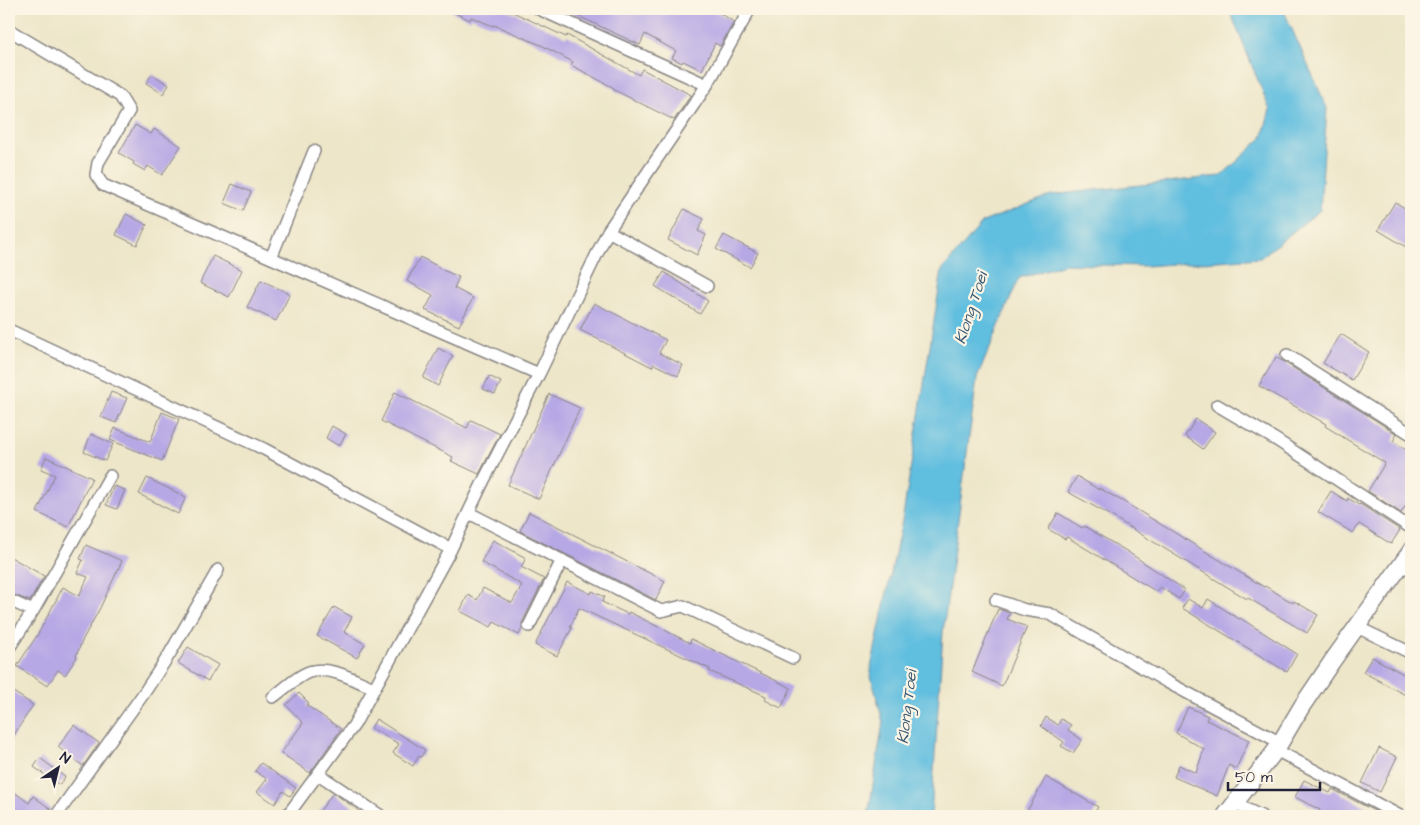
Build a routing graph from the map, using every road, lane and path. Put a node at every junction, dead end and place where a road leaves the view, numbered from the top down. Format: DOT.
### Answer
graph roads {
  1 [pos="539,9"];
  2 [pos="750,9"];
  3 [pos="9,30"];
  4 [pos="707,85"];
  5 [pos="314,151"];
  6 [pos="608,231"];
  7 [pos="271,258"];
  8 [pos="707,286"];
  9 [pos="9,330"];
  10 [pos="1287,354"];
  11 [pos="539,374"];
  12 [pos="1217,405"];
  13 [pos="1411,434"];
  14 [pos="110,476"];
  15 [pos="469,513"];
  16 [pos="1411,528"];
  17 [pos="451,549"];
  18 [pos="1411,551"];
  19 [pos="562,560"];
  20 [pos="1407,568"];
  21 [pos="218,570"];
  22 [pos="9,600"];
  23 [pos="996,600"];
  24 [pos="33,611"];
  25 [pos="529,626"];
  26 [pos="1357,627"];
  27 [pos="9,648"];
  28 [pos="1411,653"];
  29 [pos="793,658"];
  30 [pos="374,688"];
  31 [pos="273,697"];
  32 [pos="1278,746"];
  33 [pos="318,774"];
  34 [pos="1229,810"];
  35 [pos="56,816"];
  36 [pos="287,816"];
  37 [pos="381,816"];
  38 [pos="1260,816"];
  39 [pos="1400,816"];
  1 -- 4 [label="street"];
  2 -- 4 [label="street"];
  3 -- 7 [label="street"];
  4 -- 6 [label="street"];
  5 -- 7 [label="street"];
  6 -- 8 [label="street"];
  6 -- 11 [label="street"];
  7 -- 11 [label="street"];
  9 -- 17 [label="street"];
  10 -- 13 [label="street"];
  11 -- 15 [label="street"];
  12 -- 16 [label="street"];
  14 -- 24 [label="street"];
  15 -- 17 [label="street"];
  15 -- 19 [label="street"];
  17 -- 30 [label="street"];
  18 -- 20 [label="street"];
  19 -- 25 [label="street"];
  19 -- 29 [label="street"];
  20 -- 26 [label="street"];
  21 -- 35 [label="street"];
  22 -- 24 [label="street"];
  23 -- 32 [label="street"];
  24 -- 27 [label="street"];
  26 -- 28 [label="street"];
  26 -- 32 [label="street"];
  30 -- 31 [label="street"];
  30 -- 33 [label="street"];
  32 -- 34 [label="street"];
  32 -- 39 [label="street"];
  33 -- 36 [label="street"];
  33 -- 37 [label="street"];
  34 -- 38 [label="street"];
}
